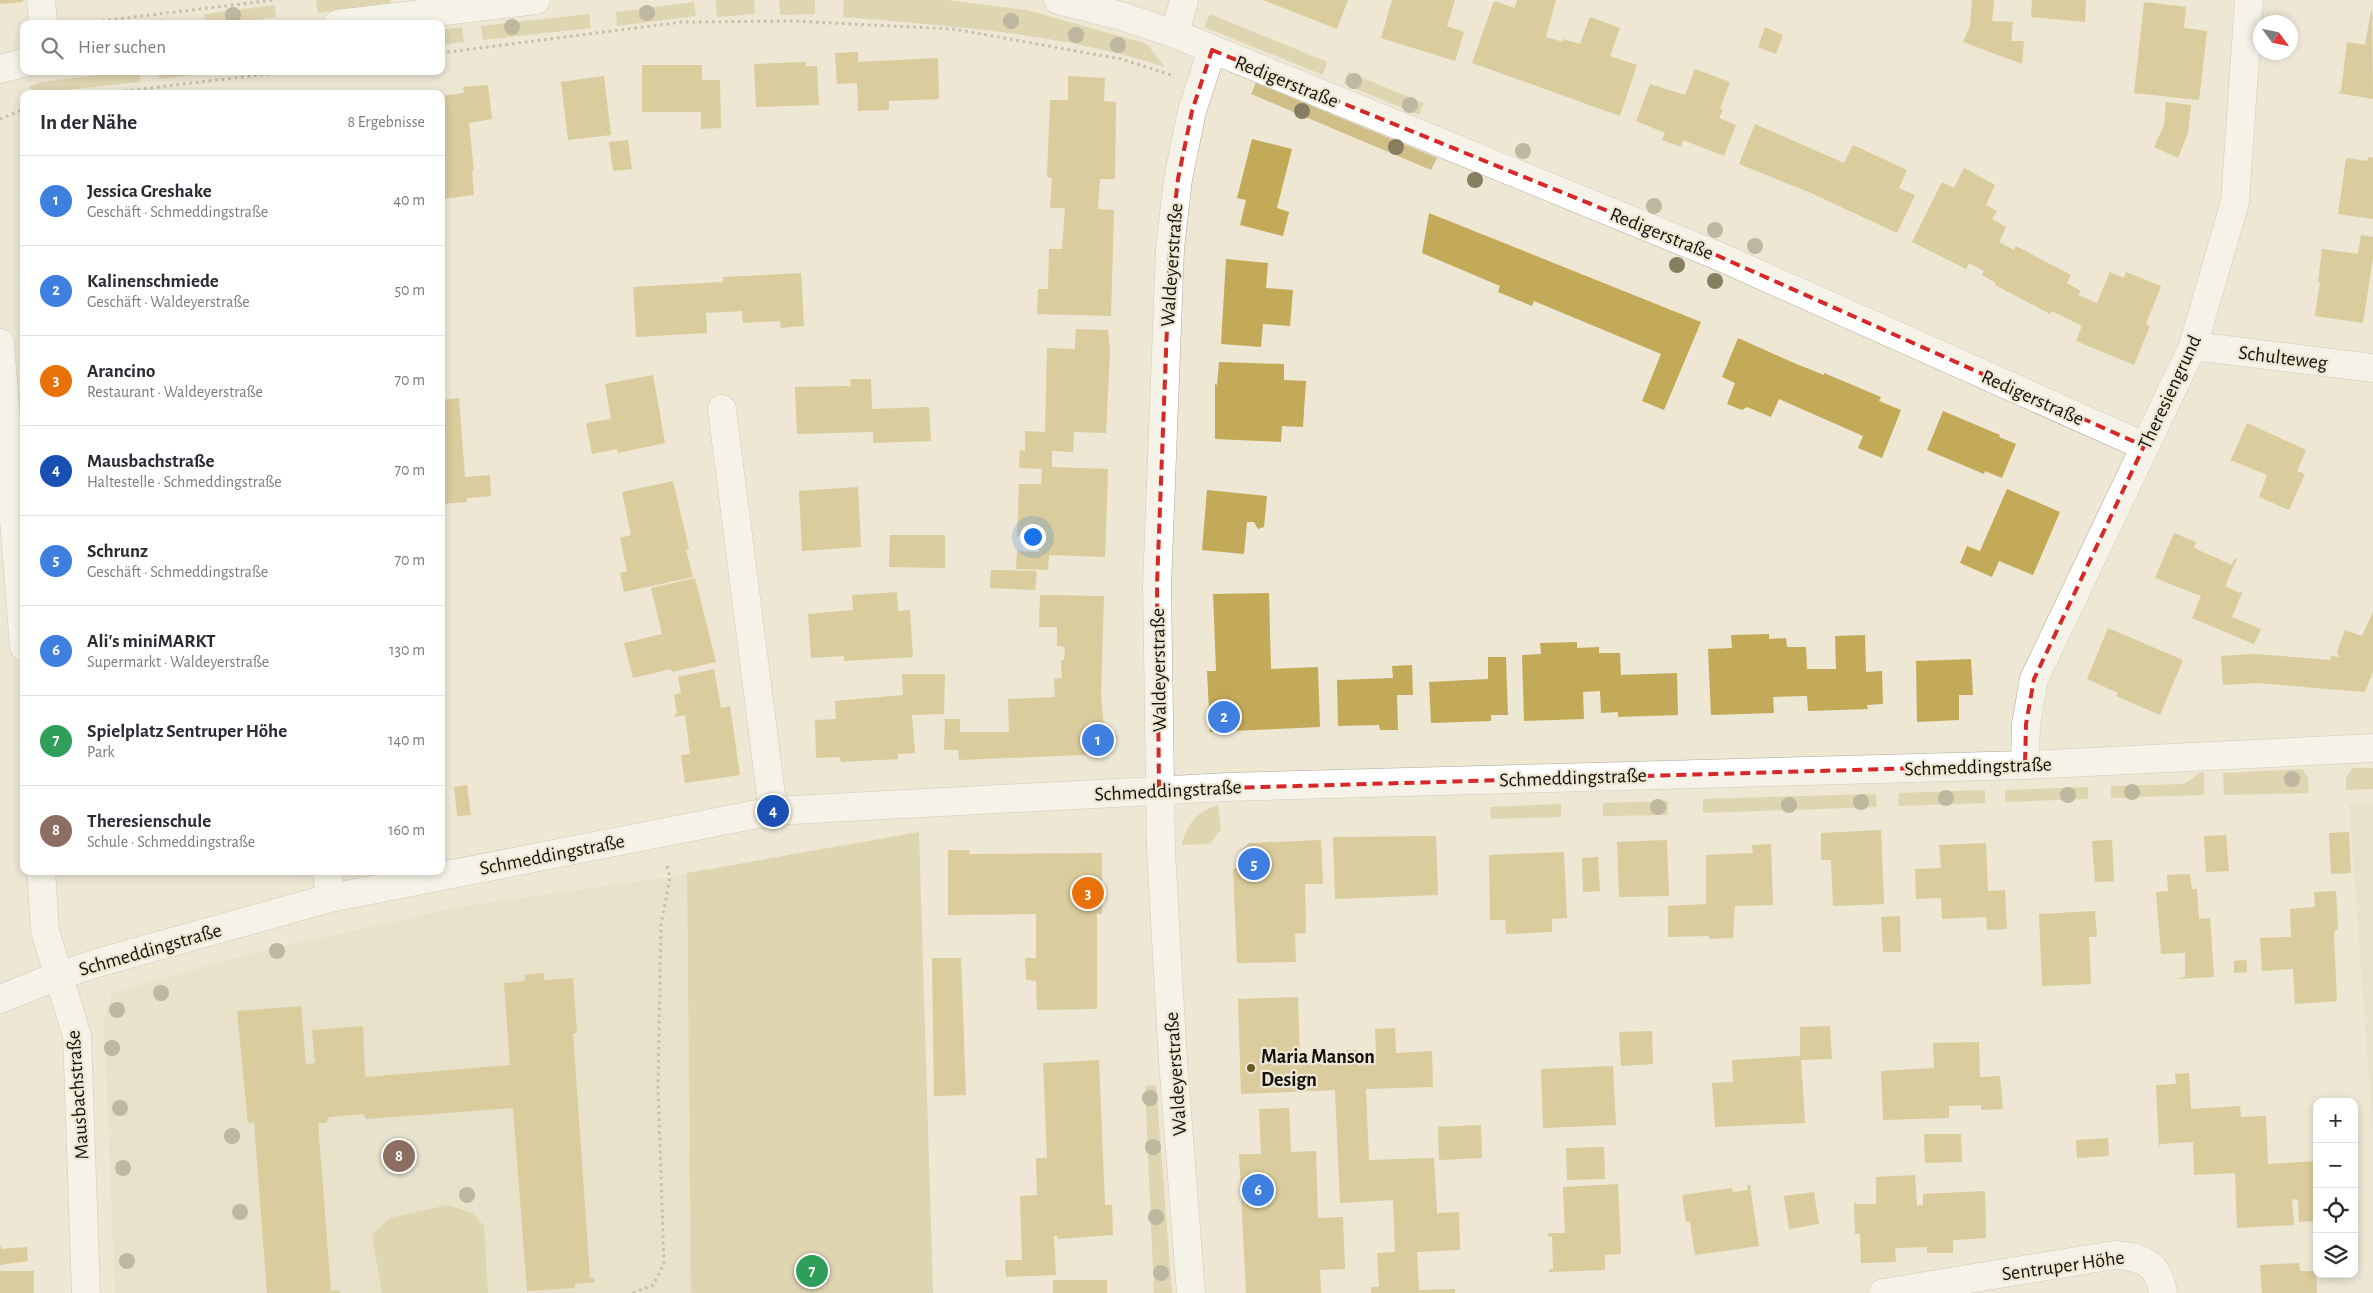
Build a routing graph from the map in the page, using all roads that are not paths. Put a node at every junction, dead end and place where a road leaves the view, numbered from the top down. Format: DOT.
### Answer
graph roads {
  1 [pos="41,0"];
  2 [pos="536,0"];
  3 [pos="1058,0"];
  4 [pos="1184,0"];
  5 [pos="2248,0"];
  6 [pos="43,20"];
  7 [pos="371,20"];
  8 [pos="1175,34"];
  9 [pos="1212,50"];
  10 [pos="20,65"];
  11 [pos="0,69"];
  12 [pos="0,342"];
  13 [pos="2193,346"];
  14 [pos="2373,368"];
  15 [pos="722,408"];
  16 [pos="2144,446"];
  17 [pos="8,547"];
  18 [pos="20,622"];
  19 [pos="2373,748"];
  20 [pos="2025,765"];
  21 [pos="1160,790"];
  22 [pos="773,811"];
  23 [pos="41,875"];
  24 [pos="327,875"];
  25 [pos="330,898"];
  26 [pos="57,976"];
  27 [pos="0,999"];
  28 [pos="86,1293"];
  29 [pos="1191,1293"];
  30 [pos="1883,1293"];
  31 [pos="2163,1293"];
  1 -- 6 [label="street"];
  2 -- 7 [label="street"];
  3 -- 8 [label="street, Redigerstraße"];
  4 -- 8 [label="street"];
  5 -- 13 [label="street, Theresiengrund"];
  8 -- 9 [label="street, Redigerstraße"];
  9 -- 16 [label="street, Redigerstraße"];
  9 -- 21 [label="street, Waldeyerstraße"];
  10 -- 11 [label="street"];
  12 -- 17 [label="street"];
  13 -- 14 [label="street, Schulteweg"];
  13 -- 16 [label="street, Theresiengrund"];
  15 -- 22 [label="street"];
  16 -- 20 [label="street, Theresiengrund"];
  17 -- 18 [label="street"];
  19 -- 20 [label="street, Schmeddingstraße"];
  20 -- 21 [label="street, Schmeddingstraße"];
  21 -- 22 [label="street, Schmeddingstraße"];
  21 -- 29 [label="street, Waldeyerstraße"];
  22 -- 25 [label="street, Schmeddingstraße"];
  23 -- 26 [label="street, Mausbachstraße"];
  24 -- 25 [label="street"];
  25 -- 26 [label="street, Schmeddingstraße"];
  26 -- 27 [label="street, Schmeddingstraße"];
  26 -- 28 [label="street, Mausbachstraße"];
  30 -- 31 [label="street, Sentruper Höhe"];
}
